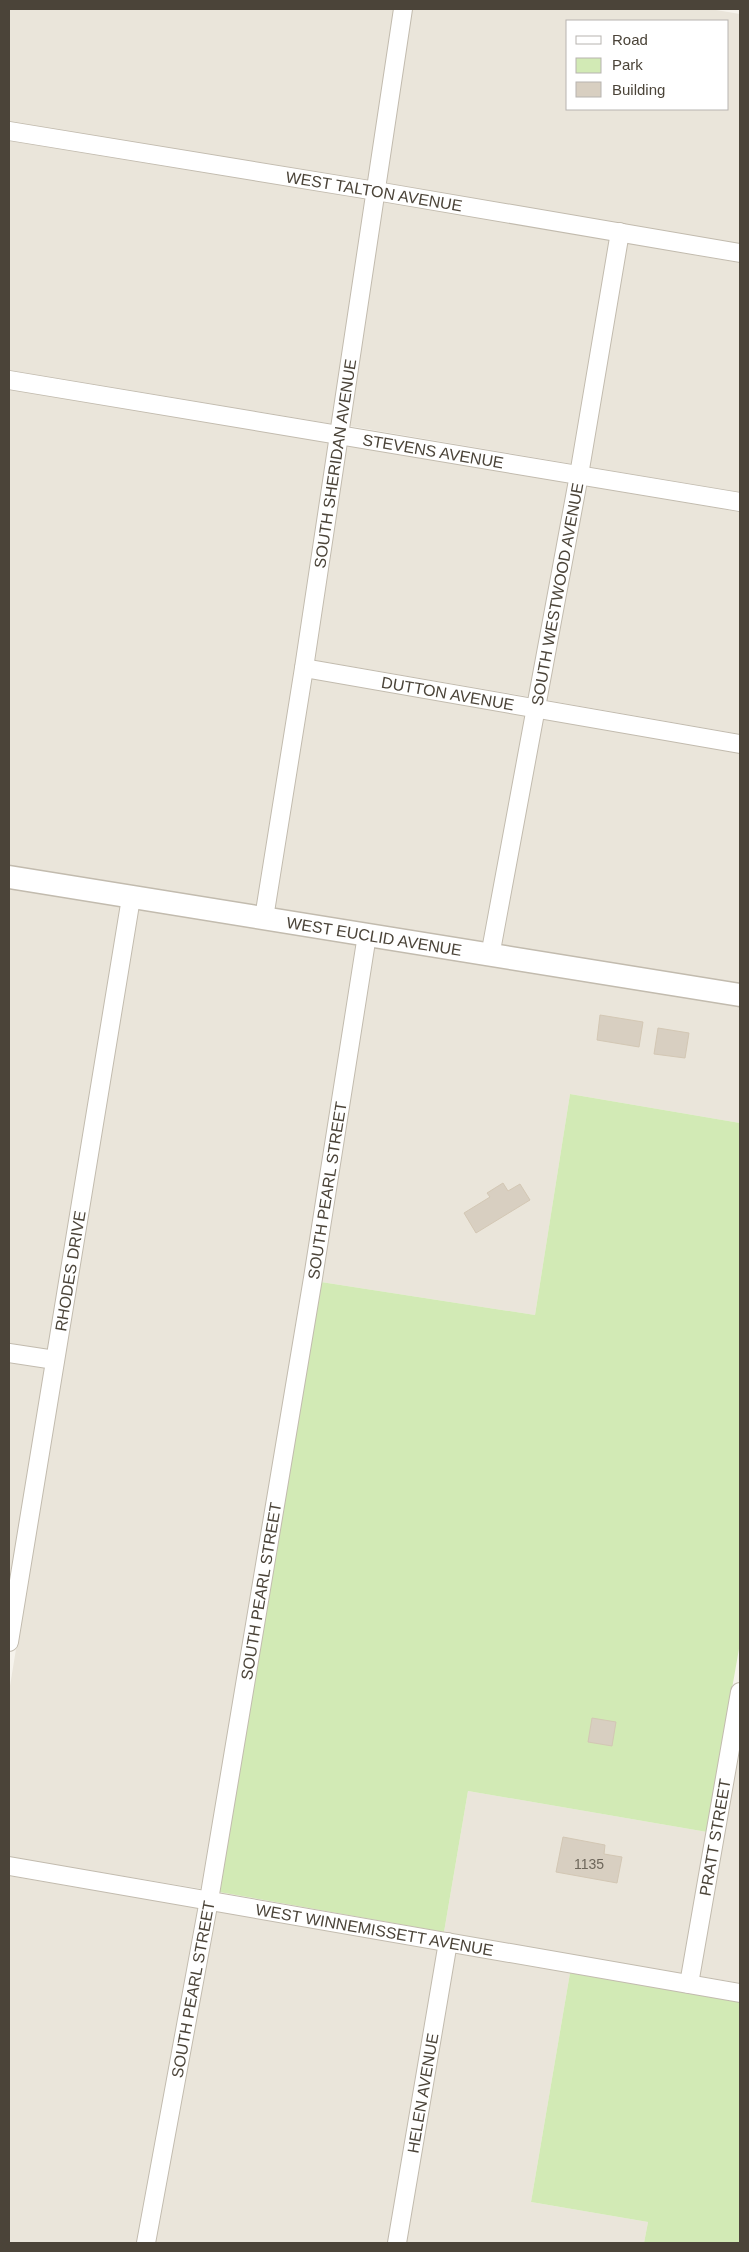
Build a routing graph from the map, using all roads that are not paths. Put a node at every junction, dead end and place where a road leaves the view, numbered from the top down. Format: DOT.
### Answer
graph roads {
  1 [pos="404,9"];
  2 [pos="9,131"];
  3 [pos="376,190"];
  4 [pos="620,232"];
  5 [pos="740,253"];
  6 [pos="9,380"];
  7 [pos="340,434"];
  8 [pos="580,475"];
  9 [pos="740,502"];
  10 [pos="304,668"];
  11 [pos="536,708"];
  12 [pos="740,744"];
  13 [pos="9,877"];
  14 [pos="130,898"];
  15 [pos="264,918"];
  16 [pos="367,936"];
  17 [pos="490,956"];
  18 [pos="740,995"];
  19 [pos="9,1353"];
  20 [pos="55,1360"];
  21 [pos="9,1642"];
  22 [pos="740,1692"];
  23 [pos="9,1866"];
  24 [pos="209,1900"];
  25 [pos="448,1942"];
  26 [pos="689,1984"];
  27 [pos="740,1993"];
  28 [pos="146,2243"];
  29 [pos="397,2243"];
  1 -- 3 [label="street, SOUTH SHERIDAN AVENUE"];
  2 -- 3 [label="street, WEST TALTON AVENUE"];
  3 -- 4 [label="street, WEST TALTON AVENUE"];
  3 -- 7 [label="street, SOUTH SHERIDAN AVENUE"];
  4 -- 5 [label="street, WEST TALTON AVENUE"];
  4 -- 8 [label="street, SOUTH WESTWOOD AVENUE"];
  6 -- 7 [label="street, STEVENS AVENUE"];
  7 -- 8 [label="street, STEVENS AVENUE"];
  7 -- 10 [label="street, SOUTH SHERIDAN AVENUE"];
  8 -- 9 [label="street, STEVENS AVENUE"];
  8 -- 11 [label="street, SOUTH WESTWOOD AVENUE"];
  10 -- 11 [label="street, DUTTON AVENUE"];
  10 -- 15 [label="street, SOUTH SHERIDAN AVENUE"];
  11 -- 12 [label="street, DUTTON AVENUE"];
  11 -- 17 [label="street, SOUTH WESTWOOD AVENUE"];
  13 -- 14 [label="street, WEST EUCLID AVENUE"];
  14 -- 15 [label="street, WEST EUCLID AVENUE"];
  14 -- 20 [label="street, RHODES DRIVE"];
  15 -- 16 [label="street, WEST EUCLID AVENUE"];
  16 -- 17 [label="street, WEST EUCLID AVENUE"];
  16 -- 24 [label="street, SOUTH PEARL STREET"];
  17 -- 18 [label="street, WEST EUCLID AVENUE"];
  19 -- 20 [label="street"];
  20 -- 21 [label="street, RHODES DRIVE"];
  22 -- 26 [label="street, PRATT STREET"];
  23 -- 24 [label="street, WEST WINNEMISSETT AVENUE"];
  24 -- 25 [label="street, WEST WINNEMISSETT AVENUE"];
  24 -- 28 [label="street, SOUTH PEARL STREET"];
  25 -- 26 [label="street, WEST WINNEMISSETT AVENUE"];
  25 -- 29 [label="street, HELEN AVENUE"];
  26 -- 27 [label="street, WEST WINNEMISSETT AVENUE"];
}
